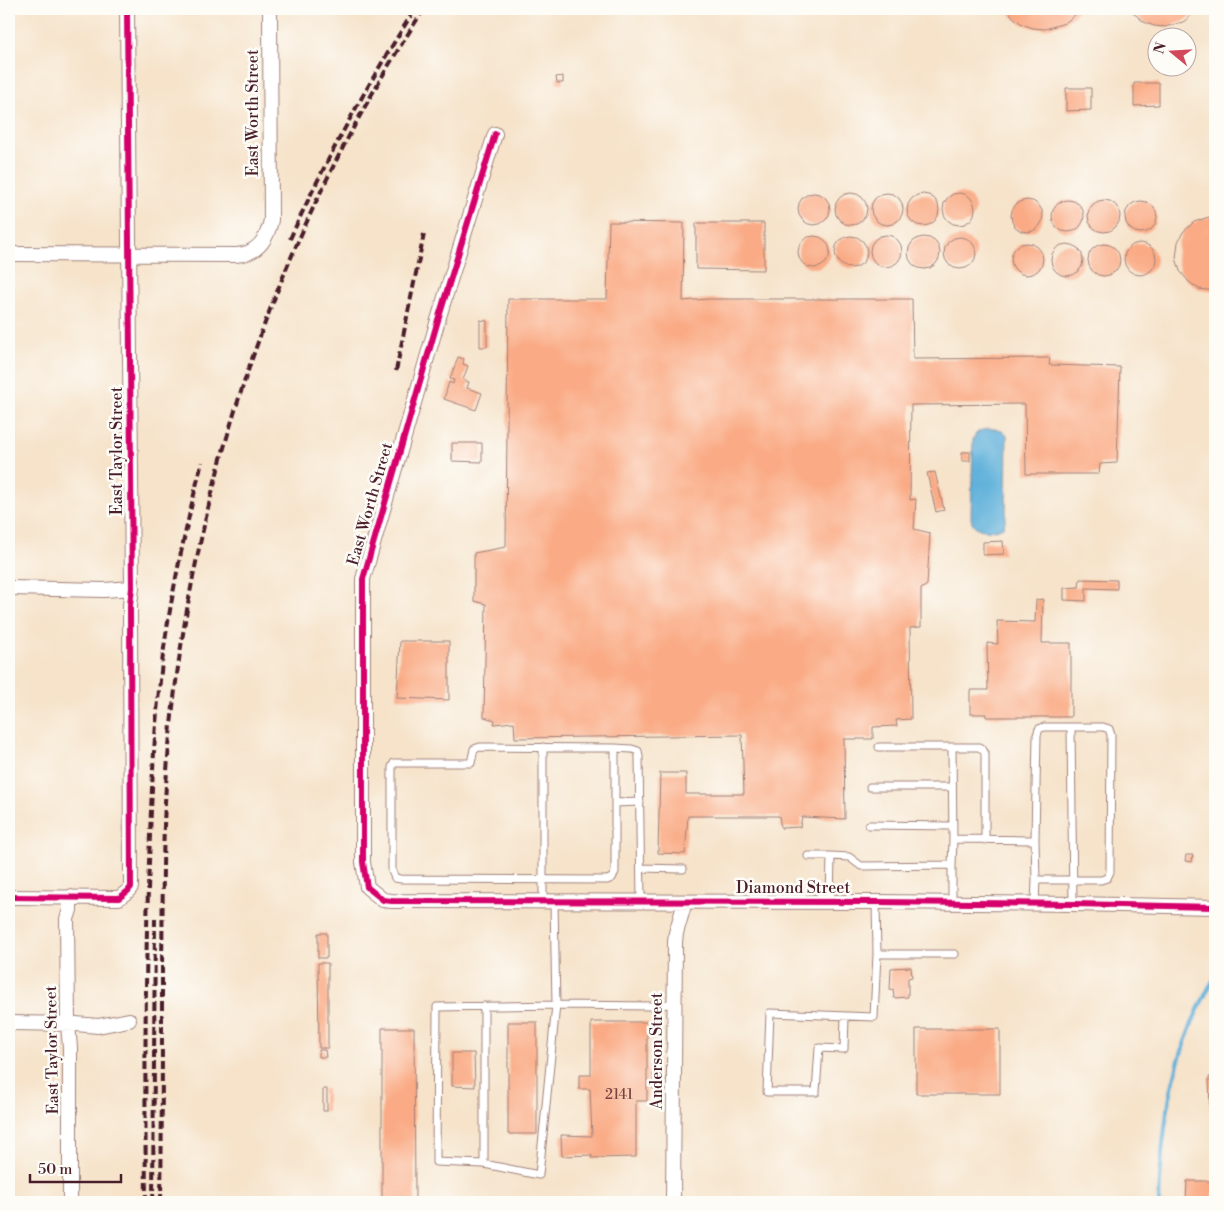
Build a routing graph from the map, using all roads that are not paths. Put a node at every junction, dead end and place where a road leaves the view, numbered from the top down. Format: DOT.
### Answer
graph roads {
  1 [pos="127,9"];
  2 [pos="270,9"];
  3 [pos="496,134"];
  4 [pos="9,254"];
  5 [pos="129,254"];
  6 [pos="9,588"];
  7 [pos="132,588"];
  8 [pos="1071,727"];
  9 [pos="879,747"];
  10 [pos="952,747"];
  11 [pos="543,748"];
  12 [pos="615,748"];
  13 [pos="870,787"];
  14 [pos="952,787"];
  15 [pos="640,802"];
  16 [pos="615,803"];
  17 [pos="869,825"];
  18 [pos="952,826"];
  19 [pos="952,840"];
  20 [pos="985,840"];
  21 [pos="1036,840"];
  22 [pos="808,856"];
  23 [pos="831,856"];
  24 [pos="952,865"];
  25 [pos="641,868"];
  26 [pos="683,868"];
  27 [pos="542,880"];
  28 [pos="1036,880"];
  29 [pos="1072,880"];
  30 [pos="372,893"];
  31 [pos="9,897"];
  32 [pos="70,897"];
  33 [pos="549,902"];
  34 [pos="641,902"];
  35 [pos="685,902"];
  36 [pos="830,902"];
  37 [pos="876,902"];
  38 [pos="952,902"];
  39 [pos="1035,904"];
  40 [pos="1073,904"];
  41 [pos="1215,907"];
  42 [pos="877,954"];
  43 [pos="955,954"];
  44 [pos="674,1003"];
  45 [pos="556,1005"];
  46 [pos="484,1006"];
  47 [pos="845,1016"];
  48 [pos="129,1020"];
  49 [pos="9,1023"];
  50 [pos="68,1024"];
  51 [pos="484,1164"];
  52 [pos="70,1202"];
  53 [pos="673,1202"];
  1 -- 5 [label="street, East Taylor Street"];
  2 -- 5 [label="street, East Worth Street"];
  3 -- 30 [label="street, East Worth Street"];
  4 -- 5 [label="street"];
  5 -- 7 [label="street, East Taylor Street"];
  6 -- 7 [label="street"];
  7 -- 32 [label="street, East Taylor Street"];
  8 -- 21 [label="lane"];
  8 -- 29 [label="lane"];
  8 -- 29 [label="lane"];
  9 -- 10 [label="lane"];
  10 -- 14 [label="lane"];
  10 -- 20 [label="lane"];
  11 -- 12 [label="lane"];
  11 -- 27 [label="lane"];
  11 -- 27 [label="lane"];
  12 -- 15 [label="lane"];
  12 -- 16 [label="lane"];
  13 -- 14 [label="lane"];
  14 -- 18 [label="lane"];
  15 -- 16 [label="lane"];
  15 -- 25 [label="lane"];
  16 -- 27 [label="lane"];
  17 -- 18 [label="lane"];
  18 -- 19 [label="lane"];
  19 -- 20 [label="lane"];
  19 -- 24 [label="lane"];
  20 -- 21 [label="lane"];
  21 -- 28 [label="lane"];
  22 -- 23 [label="lane"];
  23 -- 24 [label="lane"];
  23 -- 36 [label="lane"];
  24 -- 38 [label="lane"];
  25 -- 26 [label="lane"];
  25 -- 34 [label="lane"];
  27 -- 33 [label="lane"];
  28 -- 29 [label="lane"];
  28 -- 39 [label="lane"];
  29 -- 40 [label="lane"];
  30 -- 33 [label="street, Diamond Street"];
  31 -- 32 [label="street"];
  32 -- 50 [label="street, East Taylor Street"];
  33 -- 34 [label="street, Diamond Street"];
  33 -- 45 [label="lane"];
  34 -- 35 [label="street, Diamond Street"];
  35 -- 36 [label="street, Diamond Street"];
  35 -- 44 [label="street, Anderson Street"];
  36 -- 37 [label="street, Diamond Street"];
  37 -- 38 [label="street, Diamond Street"];
  37 -- 42 [label="lane"];
  38 -- 39 [label="street, Diamond Street"];
  39 -- 40 [label="street, Diamond Street"];
  40 -- 41 [label="street, Diamond Street"];
  42 -- 43 [label="lane"];
  42 -- 47 [label="lane"];
  44 -- 45 [label="lane"];
  44 -- 53 [label="street, Anderson Street"];
  45 -- 46 [label="lane"];
  45 -- 51 [label="lane"];
  46 -- 51 [label="lane"];
  46 -- 51 [label="lane"];
  47 -- 47 [label="lane"];
  48 -- 50 [label="street"];
  49 -- 50 [label="street"];
  50 -- 52 [label="street, East Taylor Street"];
}
